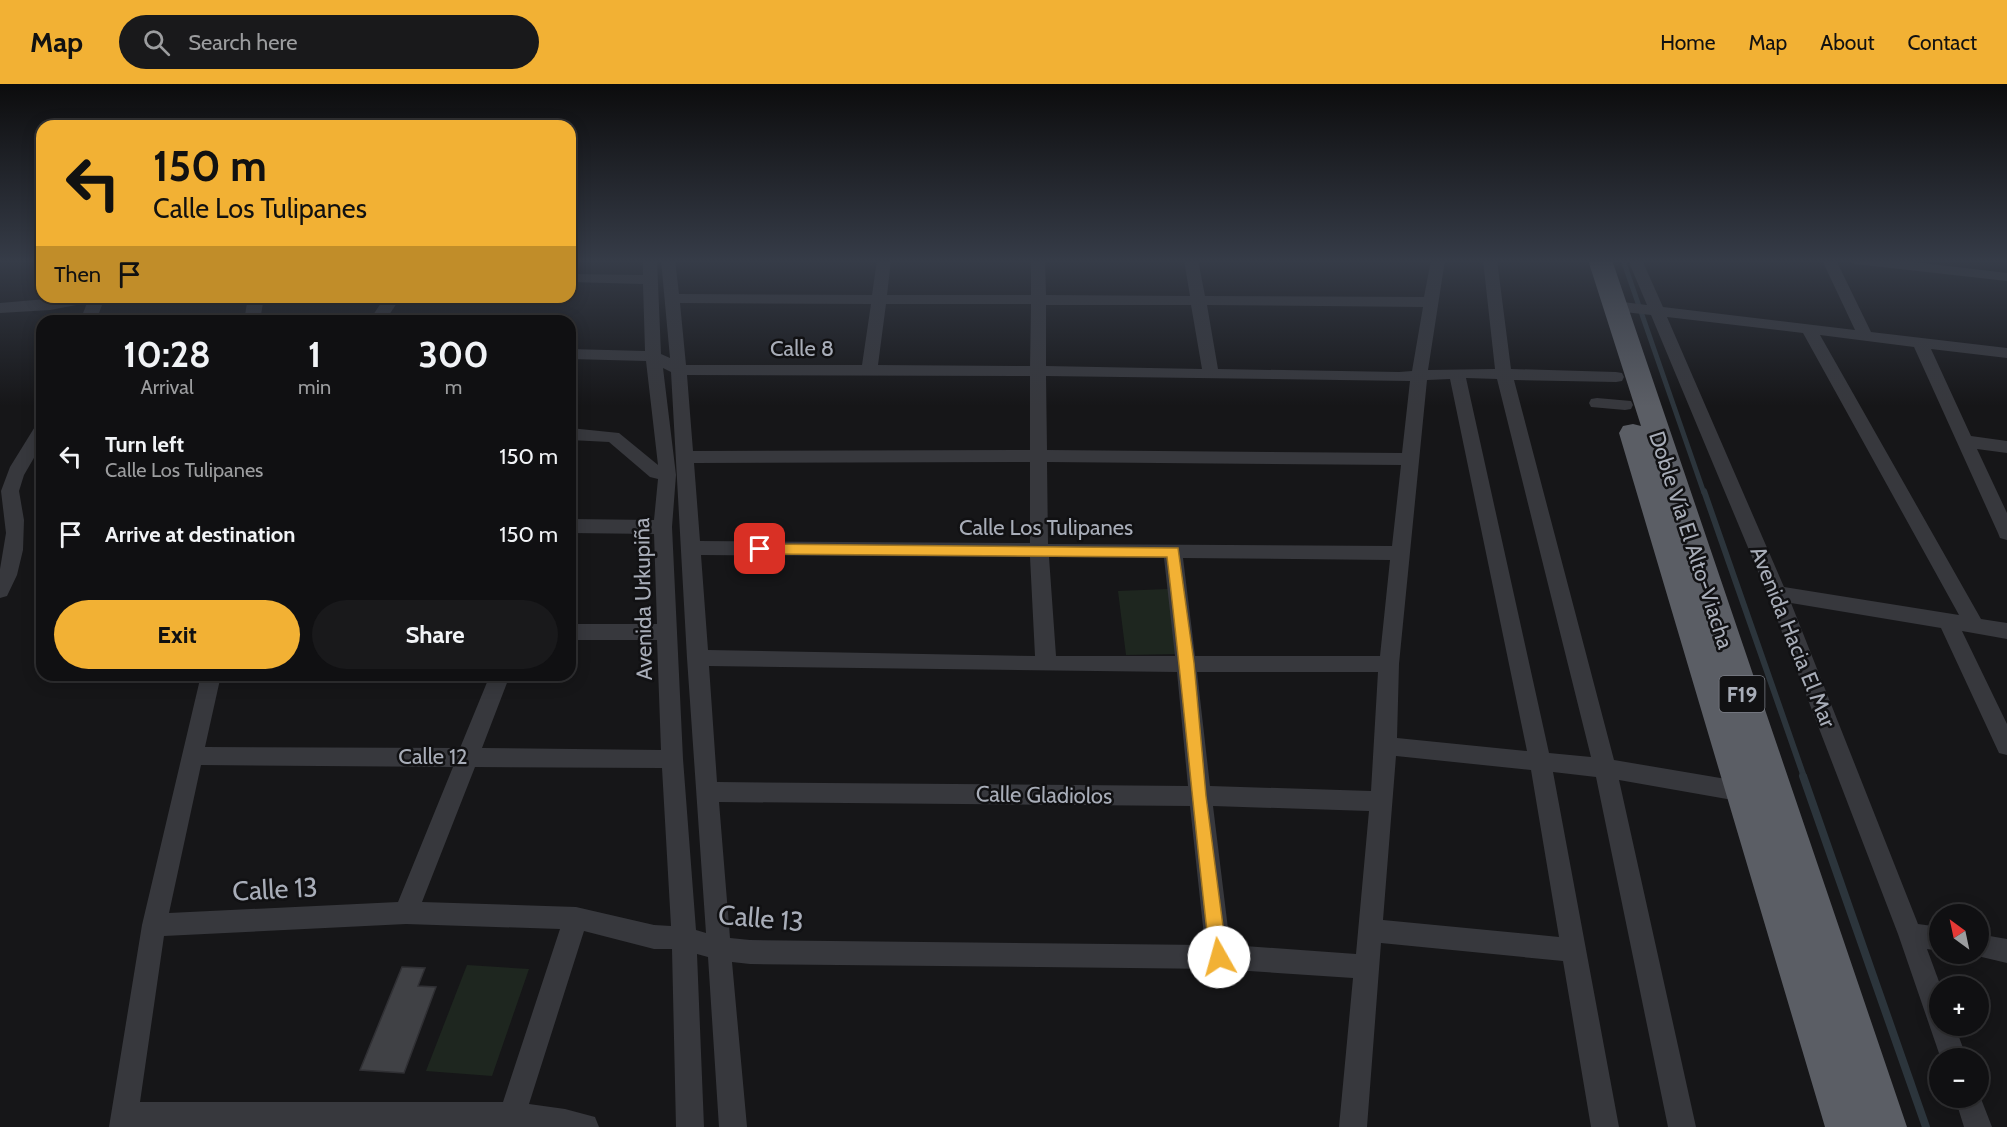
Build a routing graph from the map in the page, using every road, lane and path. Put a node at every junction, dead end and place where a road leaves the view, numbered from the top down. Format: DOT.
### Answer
graph roads {
  1 [pos="1634,308"];
  2 [pos="652,309"];
  3 [pos="673,309"];
  4 [pos="878,309"];
  5 [pos="1038,309"];
  6 [pos="1200,309"];
  7 [pos="1431,309"];
  8 [pos="1496,309"];
  9 [pos="1592,309"];
  10 [pos="1640,309"];
  11 [pos="1852,309"];
  12 [pos="1808,328"];
  13 [pos="1865,335"];
  14 [pos="1920,342"];
  15 [pos="2007,353"];
  16 [pos="576,354"];
  17 [pos="653,356"];
  18 [pos="680,369"];
  19 [pos="869,370"];
  20 [pos="1038,371"];
  21 [pos="1457,373"];
  22 [pos="1211,374"];
  23 [pos="1504,374"];
  24 [pos="1419,377"];
  25 [pos="1613,395"];
  26 [pos="576,434"];
  27 [pos="36,440"];
  28 [pos="1965,441"];
  29 [pos="2007,447"];
  30 [pos="1037,456"];
  31 [pos="685,457"];
  32 [pos="1411,459"];
  33 [pos="667,475"];
  34 [pos="576,526"];
  35 [pos="663,527"];
  36 [pos="2007,533"];
  37 [pos="690,548"];
  38 [pos="1039,552"];
  39 [pos="1173,552"];
  40 [pos="1401,553"];
  41 [pos="0,591"];
  42 [pos="1777,593"];
  43 [pos="1948,621"];
  44 [pos="1974,625"];
  45 [pos="2007,631"];
  46 [pos="576,632"];
  47 [pos="666,632"];
  48 [pos="698,658"];
  49 [pos="1187,663"];
  50 [pos="1046,664"];
  51 [pos="1389,664"];
  52 [pos="210,681"];
  53 [pos="498,681"];
  54 [pos="1386,746"];
  55 [pos="2007,746"];
  56 [pos="194,756"];
  57 [pos="468,756"];
  58 [pos="672,759"];
  59 [pos="1540,760"];
  60 [pos="1605,768"];
  61 [pos="707,792"];
  62 [pos="1744,792"];
  63 [pos="1199,796"];
  64 [pos="1380,801"];
  65 [pos="406,913"];
  66 [pos="576,918"];
  67 [pos="154,925"];
  68 [pos="1370,930"];
  69 [pos="1910,934"];
  70 [pos="1929,937"];
  71 [pos="684,938"];
  72 [pos="718,948"];
  73 [pos="1989,948"];
  74 [pos="1574,950"];
  75 [pos="2007,951"];
  76 [pos="1219,957"];
  77 [pos="1365,967"];
  78 [pos="1929,987"];
  79 [pos="1971,1108"];
  80 [pos="124,1121"];
  81 [pos="510,1122"];
  82 [pos="585,1127"];
  83 [pos="690,1127"];
  84 [pos="733,1127"];
  85 [pos="1353,1127"];
  86 [pos="1605,1127"];
  87 [pos="1682,1127"];
  88 [pos="1847,1127"];
  89 [pos="1885,1127"];
  90 [pos="1978,1127"];
  1 -- 42 [label="street, Avenida Hacia El Mar"];
  1 -- 89 [label="highway, Doble Vía El Alto-Viacha / F19"];
  2 -- 17 [label="street, Avenida Urkupiña"];
  3 -- 18 [label="street"];
  4 -- 19 [label="street"];
  5 -- 20 [label="street"];
  6 -- 22 [label="street"];
  7 -- 24 [label="street"];
  8 -- 23 [label="street"];
  9 -- 25 [label="highway, Doble Vía El Alto-Viacha / F19"];
  10 -- 12 [label="street"];
  11 -- 13 [label="street"];
  12 -- 13 [label="street"];
  12 -- 44 [label="street"];
  13 -- 14 [label="street"];
  14 -- 15 [label="street"];
  14 -- 28 [label="street"];
  16 -- 17 [label="street, Calle 8"];
  17 -- 18 [label="street, Calle 8"];
  17 -- 33 [label="street, Avenida Urkupiña"];
  18 -- 19 [label="street, Calle 8"];
  18 -- 31 [label="street"];
  19 -- 20 [label="street, Calle 8"];
  20 -- 22 [label="street, Calle 8"];
  20 -- 30 [label="street"];
  21 -- 23 [label="street, Calle 8"];
  21 -- 24 [label="street, Calle 8"];
  21 -- 59 [label="street"];
  22 -- 24 [label="street, Calle 8"];
  23 -- 25 [label="street, Calle 8"];
  23 -- 60 [label="street"];
  24 -- 32 [label="street"];
  25 -- 62 [label="highway, Doble Vía El Alto-Viacha / F19"];
  26 -- 33 [label="street"];
  27 -- 41 [label="street"];
  28 -- 29 [label="street"];
  28 -- 36 [label="street"];
  30 -- 31 [label="street"];
  30 -- 32 [label="street"];
  30 -- 38 [label="street"];
  31 -- 37 [label="street"];
  32 -- 40 [label="street"];
  33 -- 35 [label="street, Avenida Urkupiña"];
  34 -- 35 [label="street"];
  35 -- 47 [label="street, Avenida Urkupiña"];
  37 -- 38 [label="street, Calle Los Tulipanes"];
  37 -- 48 [label="street"];
  38 -- 39 [label="street, Calle Los Tulipanes"];
  38 -- 50 [label="street"];
  39 -- 40 [label="street, Calle Los Tulipanes"];
  39 -- 49 [label="street"];
  40 -- 51 [label="street"];
  42 -- 43 [label="street"];
  42 -- 69 [label="street, Avenida Hacia El Mar"];
  43 -- 44 [label="street"];
  43 -- 55 [label="street"];
  44 -- 45 [label="street"];
  46 -- 47 [label="street"];
  47 -- 58 [label="street, Avenida Urkupiña"];
  48 -- 50 [label="street"];
  48 -- 61 [label="street"];
  49 -- 50 [label="street"];
  49 -- 51 [label="street"];
  49 -- 63 [label="street"];
  51 -- 54 [label="street"];
  52 -- 56 [label="street"];
  53 -- 57 [label="street"];
  54 -- 59 [label="street"];
  54 -- 64 [label="street"];
  56 -- 57 [label="street, Calle 12"];
  56 -- 67 [label="street"];
  57 -- 58 [label="street, Calle 12"];
  57 -- 65 [label="street"];
  58 -- 71 [label="street, Avenida Urkupiña"];
  59 -- 60 [label="street"];
  59 -- 74 [label="street"];
  60 -- 62 [label="street"];
  60 -- 87 [label="street"];
  61 -- 63 [label="street, Calle Gladiolos"];
  61 -- 72 [label="street"];
  62 -- 88 [label="highway, Doble Vía El Alto-Viacha / F19"];
  63 -- 64 [label="street, Calle Gladiolos"];
  63 -- 76 [label="street"];
  64 -- 68 [label="street"];
  65 -- 66 [label="street, Calle 13"];
  65 -- 67 [label="street, Calle 13"];
  66 -- 71 [label="street, Calle 13"];
  66 -- 81 [label="street"];
  67 -- 80 [label="street"];
  68 -- 74 [label="street"];
  68 -- 77 [label="street"];
  69 -- 70 [label="street"];
  69 -- 78 [label="street, Avenida Hacia El Mar"];
  71 -- 72 [label="street, Calle 13"];
  71 -- 83 [label="street, Avenida Urkupiña"];
  72 -- 76 [label="street, Calle 13"];
  72 -- 84 [label="street"];
  73 -- 75 [label="street"];
  74 -- 86 [label="street"];
  76 -- 77 [label="street, Calle 13"];
  77 -- 85 [label="street"];
  79 -- 90 [label="street"];
  80 -- 81 [label="street"];
  81 -- 82 [label="street"];
}
